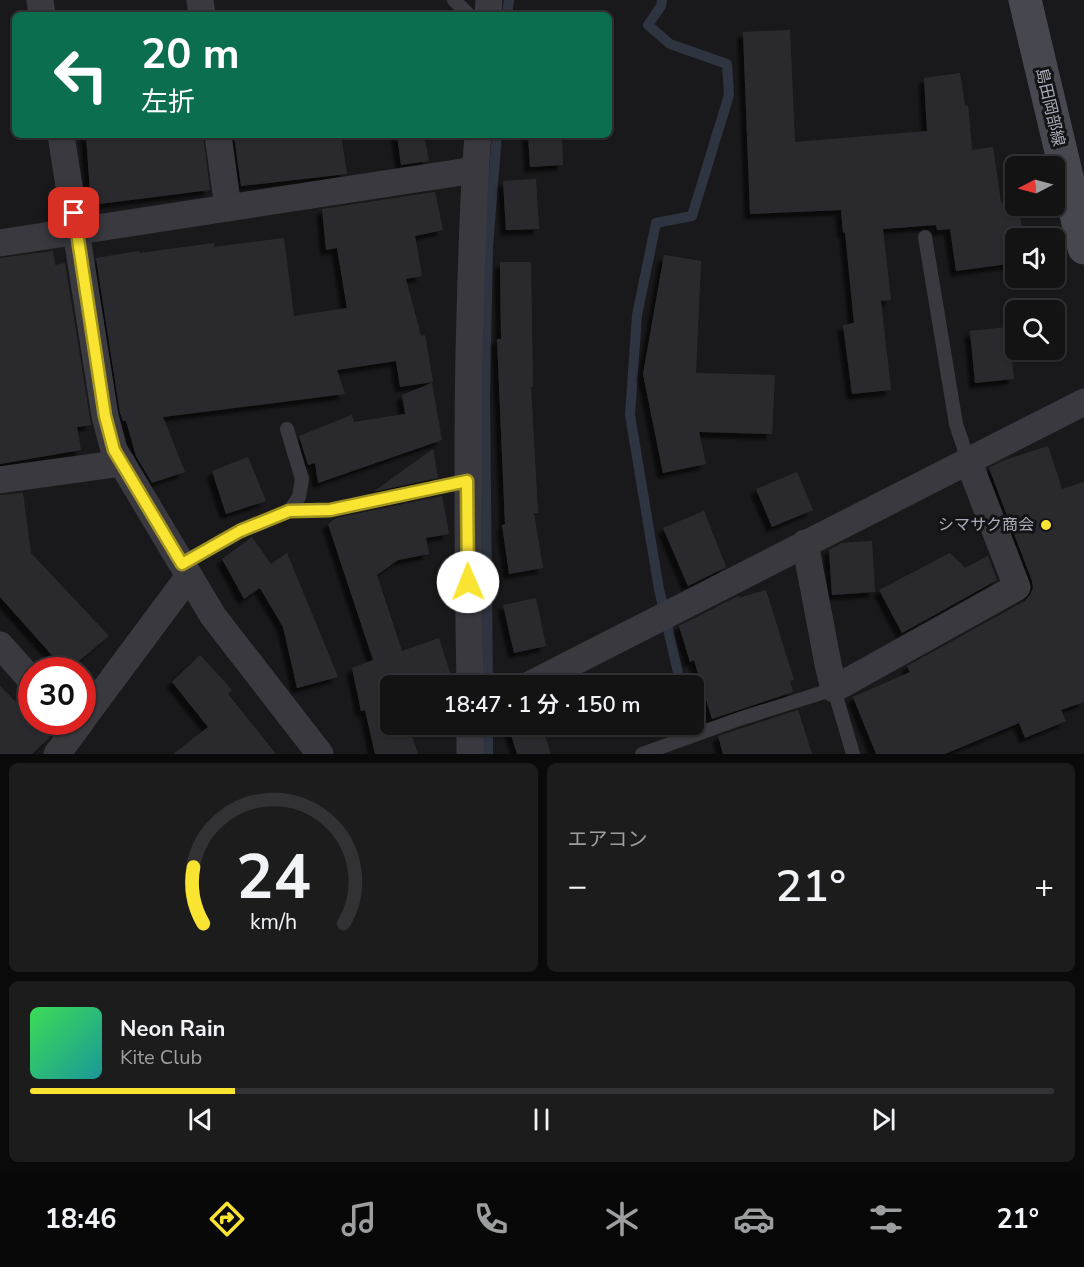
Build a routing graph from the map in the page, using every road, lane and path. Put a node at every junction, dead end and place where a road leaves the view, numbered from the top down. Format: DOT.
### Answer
graph roads {
  1 [pos="454,0"];
  2 [pos="1024,0"];
  3 [pos="465,12"];
  4 [pos="61,138"];
  5 [pos="218,138"];
  6 [pos="478,138"];
  7 [pos="475,170"];
  8 [pos="228,208"];
  9 [pos="77,232"];
  10 [pos="925,237"];
  11 [pos="0,243"];
  12 [pos="1084,248"];
  13 [pos="1084,402"];
  14 [pos="287,429"];
  15 [pos="968,460"];
  16 [pos="122,463"];
  17 [pos="0,480"];
  18 [pos="467,481"];
  19 [pos="289,511"];
  20 [pos="805,543"];
  21 [pos="186,570"];
  22 [pos="0,645"];
  23 [pos="18,665"];
  24 [pos="470,675"];
  25 [pos="548,675"];
  26 [pos="834,689"];
  27 [pos="96,695"];
  28 [pos="69,735"];
  29 [pos="470,735"];
  30 [pos="57,754"];
  31 [pos="320,754"];
  32 [pos="470,754"];
  33 [pos="642,754"];
  34 [pos="853,754"];
  1 -- 3 [label="lane"];
  2 -- 12 [label="main road, 島田岡部線"];
  4 -- 9 [label="street"];
  5 -- 8 [label="street"];
  6 -- 7 [label="street"];
  7 -- 8 [label="street"];
  7 -- 18 [label="street"];
  8 -- 9 [label="street"];
  9 -- 11 [label="street"];
  9 -- 16 [label="street"];
  10 -- 15 [label="lane"];
  13 -- 15 [label="street"];
  14 -- 19 [label="lane"];
  15 -- 20 [label="street"];
  15 -- 26 [label="street"];
  16 -- 17 [label="street"];
  16 -- 21 [label="street"];
  18 -- 19 [label="lane"];
  18 -- 24 [label="street"];
  19 -- 21 [label="lane"];
  20 -- 25 [label="street"];
  20 -- 26 [label="street"];
  21 -- 27 [label="street"];
  21 -- 31 [label="street"];
  22 -- 23 [label="street"];
  26 -- 33 [label="lane"];
  26 -- 34 [label="lane"];
  28 -- 30 [label="street"];
  29 -- 32 [label="street"];
}
